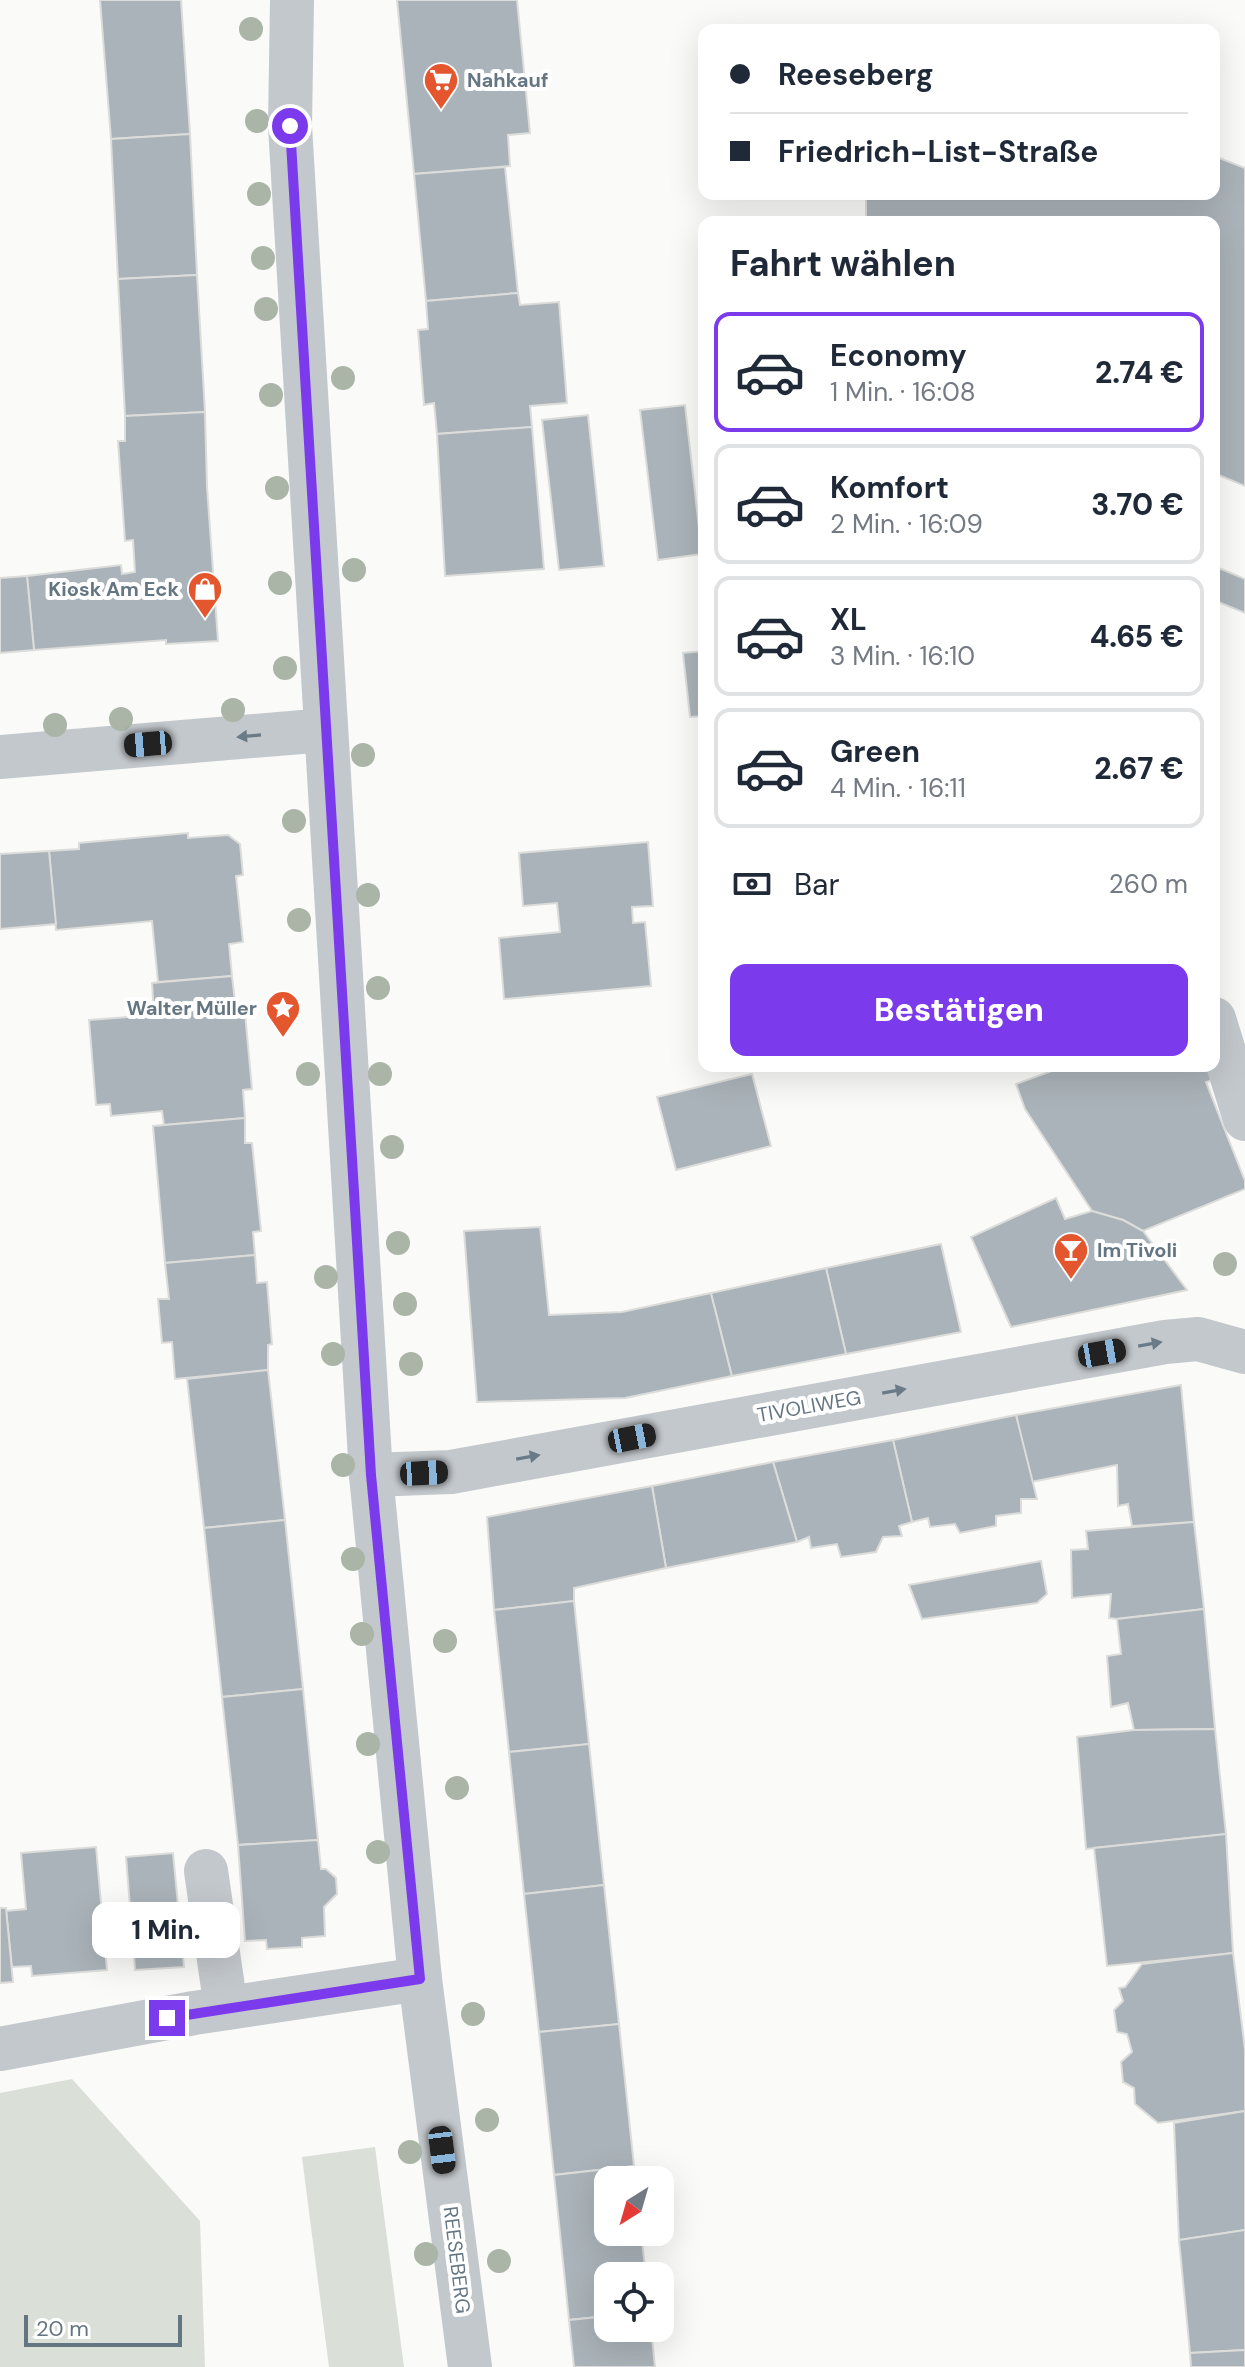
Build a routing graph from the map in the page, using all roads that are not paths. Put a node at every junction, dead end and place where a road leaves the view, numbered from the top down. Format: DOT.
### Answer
graph roads {
  1 [pos="292,0"];
  2 [pos="326,730"];
  3 [pos="0,757"];
  4 [pos="1220,1038"];
  5 [pos="1245,1119"];
  6 [pos="1245,1352"];
  7 [pos="371,1475"];
  8 [pos="206,1871"];
  9 [pos="420,1979"];
  10 [pos="226,2008"];
  11 [pos="0,2049"];
  12 [pos="470,2367"];
  1 -- 2 [label="street, REESEBERG"];
  2 -- 3 [label="street, one-way"];
  2 -- 7 [label="street, REESEBERG"];
  4 -- 5 [label="street"];
  7 -- 6 [label="street, TIVOLIWEG, one-way"];
  7 -- 9 [label="street, REESEBERG"];
  8 -- 10 [label="street"];
  9 -- 10 [label="street"];
  9 -- 12 [label="street, REESEBERG"];
  10 -- 11 [label="street"];
}
